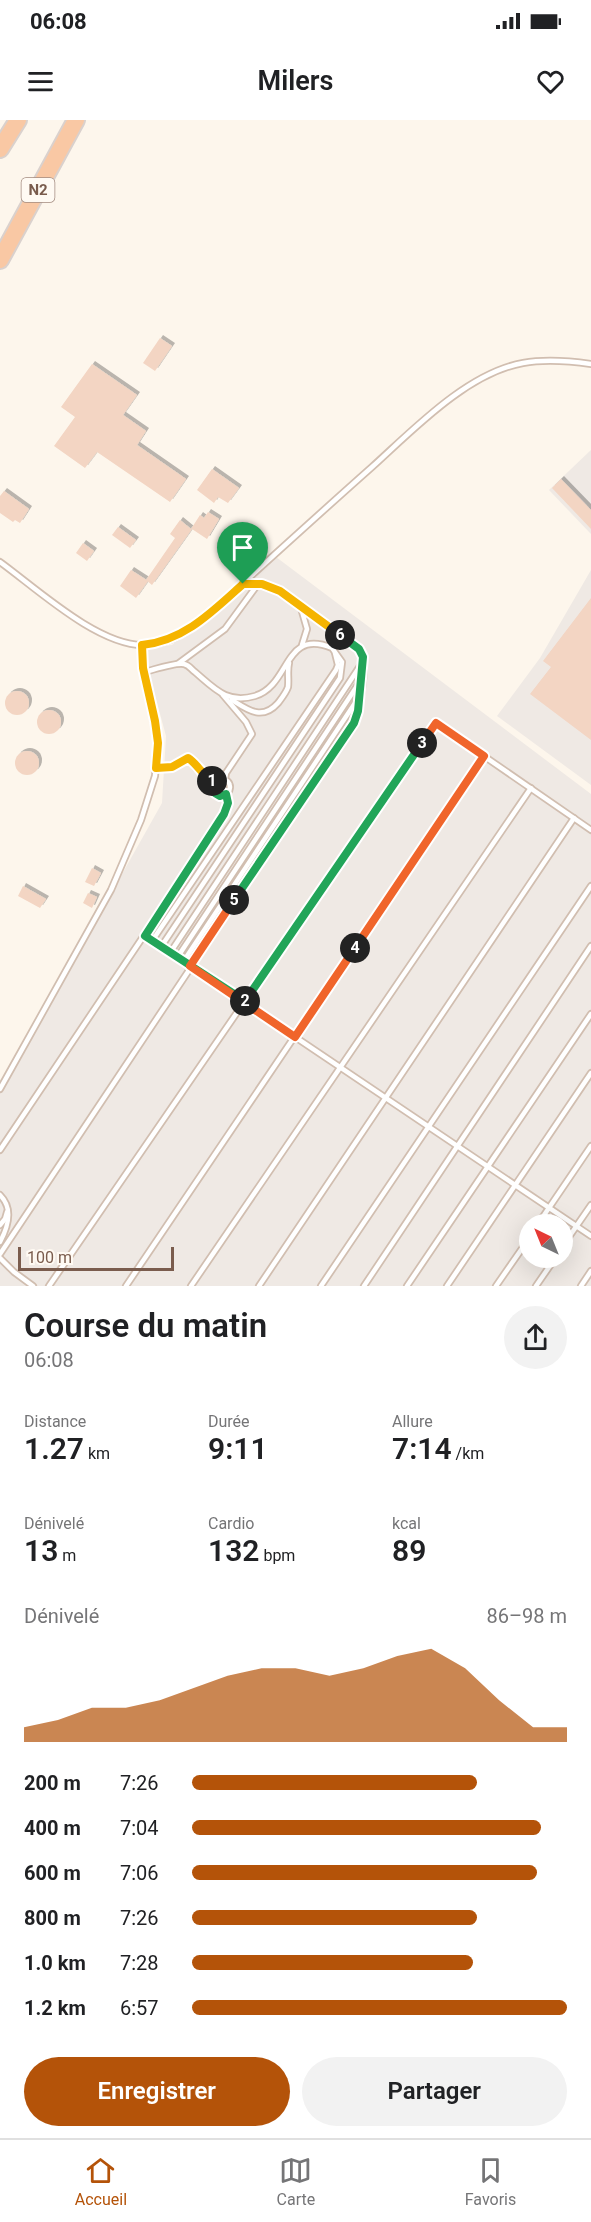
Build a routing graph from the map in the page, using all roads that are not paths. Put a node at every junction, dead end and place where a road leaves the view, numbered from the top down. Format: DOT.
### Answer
graph roads {
  1 [pos="18,120"];
  2 [pos="76,120"];
  3 [pos="0,149"];
  4 [pos="0,260"];
  5 [pos="591,364"];
  6 [pos="0,562"];
  7 [pos="243,584"];
  8 [pos="258,584"];
  9 [pos="301,607"];
  10 [pos="142,645"];
  11 [pos="302,645"];
  12 [pos="332,648"];
  13 [pos="291,657"];
  14 [pos="363,661"];
  15 [pos="179,663"];
  16 [pos="144,672"];
  17 [pos="362,678"];
  18 [pos="222,693"];
  19 [pos="360,695"];
  20 [pos="484,756"];
  21 [pos="156,768"];
  22 [pos="225,779"];
  23 [pos="215,782"];
  24 [pos="531,788"];
  25 [pos="226,794"];
  26 [pos="574,818"];
  27 [pos="591,830"];
  28 [pos="591,886"];
  29 [pos="145,936"];
  30 [pos="152,941"];
  31 [pos="591,946"];
  32 [pos="161,947"];
  33 [pos="170,953"];
  34 [pos="177,958"];
  35 [pos="183,962"];
  36 [pos="190,966"];
  37 [pos="244,1003"];
  38 [pos="591,1014"];
  39 [pos="295,1037"];
  40 [pos="340,1067"];
  41 [pos="591,1072"];
  42 [pos="0,1089"];
  43 [pos="385,1098"];
  44 [pos="429,1127"];
  45 [pos="457,1146"];
  46 [pos="591,1146"];
  47 [pos="0,1150"];
  48 [pos="488,1167"];
  49 [pos="515,1185"];
  50 [pos="0,1196"];
  51 [pos="591,1205"];
  52 [pos="549,1208"];
  53 [pos="8,1210"];
  54 [pos="545,1214"];
  55 [pos="0,1225"];
  56 [pos="576,1226"];
  57 [pos="573,1230"];
  58 [pos="591,1236"];
  59 [pos="0,1240"];
  60 [pos="519,1253"];
  61 [pos="1,1259"];
  62 [pos="548,1268"];
  63 [pos="591,1271"];
  64 [pos="33,1286"];
  65 [pos="49,1286"];
  66 [pos="126,1286"];
  67 [pos="191,1286"];
  68 [pos="259,1286"];
  69 [pos="321,1286"];
  70 [pos="363,1286"];
  71 [pos="407,1286"];
  72 [pos="447,1286"];
  73 [pos="496,1286"];
  74 [pos="536,1286"];
  75 [pos="581,1286"];
  1 -- 3 [label="highway"];
  2 -- 4 [label="highway, N2"];
  5 -- 7 [label="lane"];
  6 -- 10 [label="lane"];
  7 -- 8 [label="lane"];
  7 -- 10 [label="lane"];
  8 -- 9 [label="lane"];
  8 -- 15 [label="lane"];
  9 -- 11 [label="lane"];
  9 -- 14 [label="lane"];
  10 -- 16 [label="lane"];
  11 -- 12 [label="lane"];
  11 -- 13 [label="lane"];
  12 -- 30 [label="lane"];
  12 -- 32 [label="lane"];
  13 -- 18 [label="lane"];
  13 -- 18 [label="lane"];
  14 -- 17 [label="lane"];
  14 -- 33 [label="lane"];
  15 -- 16 [label="lane"];
  15 -- 18 [label="lane"];
  16 -- 21 [label="lane"];
  17 -- 19 [label="lane"];
  17 -- 34 [label="lane"];
  18 -- 22 [label="lane"];
  19 -- 35 [label="lane"];
  19 -- 36 [label="lane"];
  20 -- 24 [label="lane"];
  20 -- 37 [label="lane"];
  20 -- 39 [label="lane"];
  21 -- 23 [label="lane"];
  21 -- 42 [label="lane"];
  22 -- 23 [label="lane"];
  22 -- 25 [label="lane"];
  23 -- 25 [label="lane"];
  24 -- 26 [label="lane"];
  24 -- 40 [label="lane"];
  25 -- 29 [label="lane"];
  26 -- 27 [label="lane"];
  26 -- 43 [label="lane"];
  28 -- 44 [label="lane"];
  29 -- 30 [label="lane"];
  29 -- 47 [label="lane"];
  30 -- 32 [label="lane"];
  31 -- 45 [label="lane"];
  32 -- 33 [label="lane"];
  33 -- 34 [label="lane"];
  34 -- 35 [label="lane"];
  35 -- 36 [label="lane"];
  36 -- 37 [label="lane"];
  36 -- 61 [label="lane"];
  37 -- 39 [label="lane"];
  37 -- 65 [label="lane"];
  38 -- 48 [label="lane"];
  39 -- 40 [label="lane"];
  39 -- 66 [label="lane"];
  40 -- 43 [label="lane"];
  40 -- 67 [label="lane"];
  41 -- 49 [label="lane"];
  43 -- 44 [label="lane"];
  43 -- 68 [label="lane"];
  44 -- 45 [label="lane"];
  44 -- 69 [label="lane"];
  45 -- 48 [label="lane"];
  45 -- 70 [label="lane"];
  46 -- 52 [label="lane"];
  48 -- 49 [label="lane"];
  48 -- 71 [label="lane"];
  49 -- 52 [label="lane"];
  49 -- 72 [label="lane"];
  50 -- 53 [label="lane"];
  51 -- 56 [label="lane"];
  52 -- 54 [label="lane"];
  52 -- 56 [label="lane"];
  53 -- 55 [label="lane"];
  53 -- 59 [label="lane"];
  56 -- 57 [label="lane"];
  56 -- 58 [label="lane"];
  60 -- 73 [label="lane"];
  61 -- 64 [label="lane"];
  62 -- 74 [label="lane"];
  63 -- 75 [label="lane"];
}
